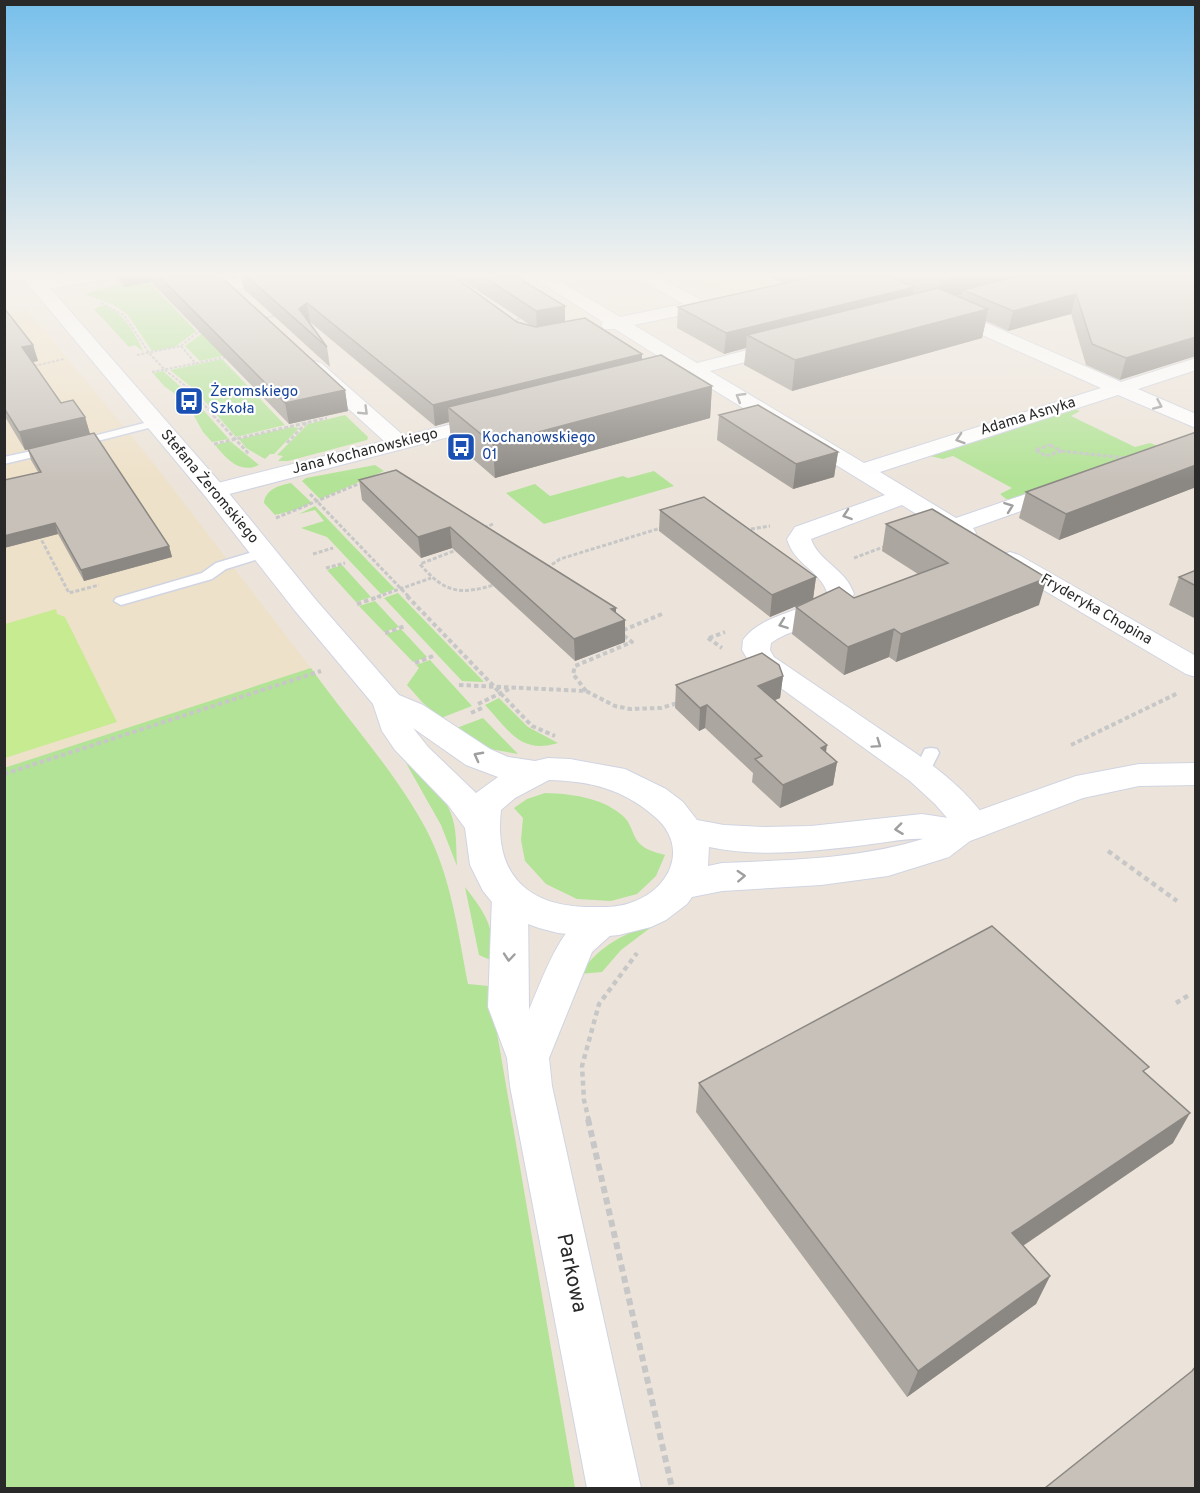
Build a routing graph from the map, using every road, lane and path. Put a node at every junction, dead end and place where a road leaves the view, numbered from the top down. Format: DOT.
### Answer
graph roads {
  1 [pos="87,343"];
  2 [pos="142,343"];
  3 [pos="185,343"];
  4 [pos="651,343"];
  5 [pos="800,343"];
  6 [pos="1012,343"];
  7 [pos="181,346"];
  8 [pos="298,352"];
  9 [pos="149,353"];
  10 [pos="133,356"];
  11 [pos="227,357"];
  12 [pos="196,364"];
  13 [pos="1196,364"];
  14 [pos="695,369"];
  15 [pos="165,370"];
  16 [pos="142,374"];
  17 [pos="628,386"];
  18 [pos="1120,388"];
  19 [pos="506,417"];
  20 [pos="1196,422"];
  21 [pos="156,423"];
  22 [pos="400,444"];
  23 [pos="1061,451"];
  24 [pos="252,455"];
  25 [pos="1132,458"];
  26 [pos="4,461"];
  27 [pos="861,471"];
  28 [pos="1087,480"];
  29 [pos="303,487"];
  30 [pos="214,491"];
  31 [pos="903,497"];
  32 [pos="493,524"];
  33 [pos="672,525"];
  34 [pos="775,526"];
  35 [pos="954,527"];
  36 [pos="478,530"];
  37 [pos="742,530"];
  38 [pos="38,531"];
  39 [pos="896,543"];
  40 [pos="333,548"];
  41 [pos="462,548"];
  42 [pos="263,553"];
  43 [pos="313,554"];
  44 [pos="345,562"];
  45 [pos="326,568"];
  46 [pos="824,570"];
  47 [pos="537,571"];
  48 [pos="431,578"];
  49 [pos="505,581"];
  50 [pos="102,584"];
  51 [pos="401,589"];
  52 [pos="121,601"];
  53 [pos="357,604"];
  54 [pos="662,614"];
  55 [pos="405,626"];
  56 [pos="730,630"];
  57 [pos="385,633"];
  58 [pos="708,638"];
  59 [pos="433,656"];
  60 [pos="415,663"];
  61 [pos="321,671"];
  62 [pos="1190,679"];
  63 [pos="459,685"];
  64 [pos="495,686"];
  65 [pos="512,687"];
  66 [pos="586,691"];
  67 [pos="501,693"];
  68 [pos="684,700"];
  69 [pos="388,702"];
  70 [pos="478,704"];
  71 [pos="560,738"];
  72 [pos="1071,745"];
  73 [pos="534,772"];
  74 [pos="4,774"];
  75 [pos="1196,774"];
  76 [pos="483,826"];
  77 [pos="965,829"];
  78 [pos="686,830"];
  79 [pos="1108,850"];
  80 [pos="684,885"];
  81 [pos="510,898"];
  82 [pos="1178,901"];
  83 [pos="600,923"];
  84 [pos="642,949"];
  85 [pos="1189,995"];
  86 [pos="1176,1002"];
  87 [pos="528,1058"];
  88 [pos="614,1488"];
  89 [pos="672,1488"];
  1 -- 21 [label="street, Stefana Żeromskiego"];
  2 -- 9 [label="path"];
  3 -- 7 [label="path"];
  4 -- 14 [label="street, Fryderyka Chopina"];
  5 -- 14 [label="street"];
  6 -- 18 [label="street"];
  7 -- 9 [label="path"];
  7 -- 12 [label="path"];
  8 -- 22 [label="street, one-way"];
  9 -- 10 [label="path"];
  9 -- 15 [label="path"];
  11 -- 12 [label="path"];
  12 -- 15 [label="path"];
  13 -- 18 [label="street, Adama Asnyka"];
  14 -- 17 [label="street"];
  27 -- 14 [label="street, Fryderyka Chopina, one-way"];
  15 -- 16 [label="path"];
  15 -- 24 [label="path"];
  18 -- 20 [label="street, one-way"];
  18 -- 27 [label="street, Adama Asnyka, one-way"];
  19 -- 22 [label="street, Jana Kochanowskiego"];
  21 -- 26 [label="lane"];
  21 -- 30 [label="street, Stefana Żeromskiego"];
  22 -- 30 [label="street, Jana Kochanowskiego"];
  23 -- 23 [label="path"];
  23 -- 25 [label="path"];
  27 -- 31 [label="street, Fryderyka Chopina"];
  35 -- 28 [label="street, one-way"];
  29 -- 51 [label="path"];
  30 -- 42 [label="street, Stefana Żeromskiego"];
  31 -- 35 [label="street, Fryderyka Chopina"];
  31 -- 46 [label="street, one-way"];
  32 -- 36 [label="path"];
  33 -- 47 [label="path"];
  34 -- 37 [label="path"];
  35 -- 62 [label="street, Fryderyka Chopina"];
  38 -- 50 [label="path"];
  39 -- 46 [label="path"];
  40 -- 43 [label="path"];
  41 -- 48 [label="path"];
  42 -- 52 [label="lane"];
  42 -- 69 [label="street, Stefana Żeromskiego"];
  44 -- 45 [label="path"];
  46 -- 77 [label="street, one-way"];
  48 -- 49 [label="path"];
  48 -- 51 [label="path"];
  51 -- 53 [label="path"];
  51 -- 64 [label="path"];
  54 -- 66 [label="path"];
  55 -- 57 [label="path"];
  56 -- 58 [label="path"];
  59 -- 60 [label="path"];
  61 -- 74 [label="path"];
  62 -- 72 [label="path"];
  63 -- 64 [label="path"];
  64 -- 65 [label="path"];
  64 -- 67 [label="path"];
  65 -- 66 [label="path"];
  65 -- 67 [label="path"];
  66 -- 68 [label="path"];
  67 -- 70 [label="path"];
  67 -- 71 [label="path"];
  73 -- 69 [label="street, Stefana Żeromskiego, one-way"];
  69 -- 76 [label="street, Stefana Żeromskiego"];
  73 -- 76 [label="street"];
  73 -- 78 [label="street"];
  75 -- 77 [label="street"];
  76 -- 81 [label="street"];
  77 -- 78 [label="street, one-way"];
  80 -- 77 [label="street, one-way"];
  78 -- 80 [label="street"];
  79 -- 82 [label="path"];
  80 -- 83 [label="street"];
  81 -- 83 [label="street"];
  81 -- 87 [label="street, Parkowa, one-way"];
  83 -- 87 [label="street, Parkowa"];
  84 -- 89 [label="path"];
  85 -- 86 [label="path"];
  87 -- 88 [label="street, Parkowa"];
}
